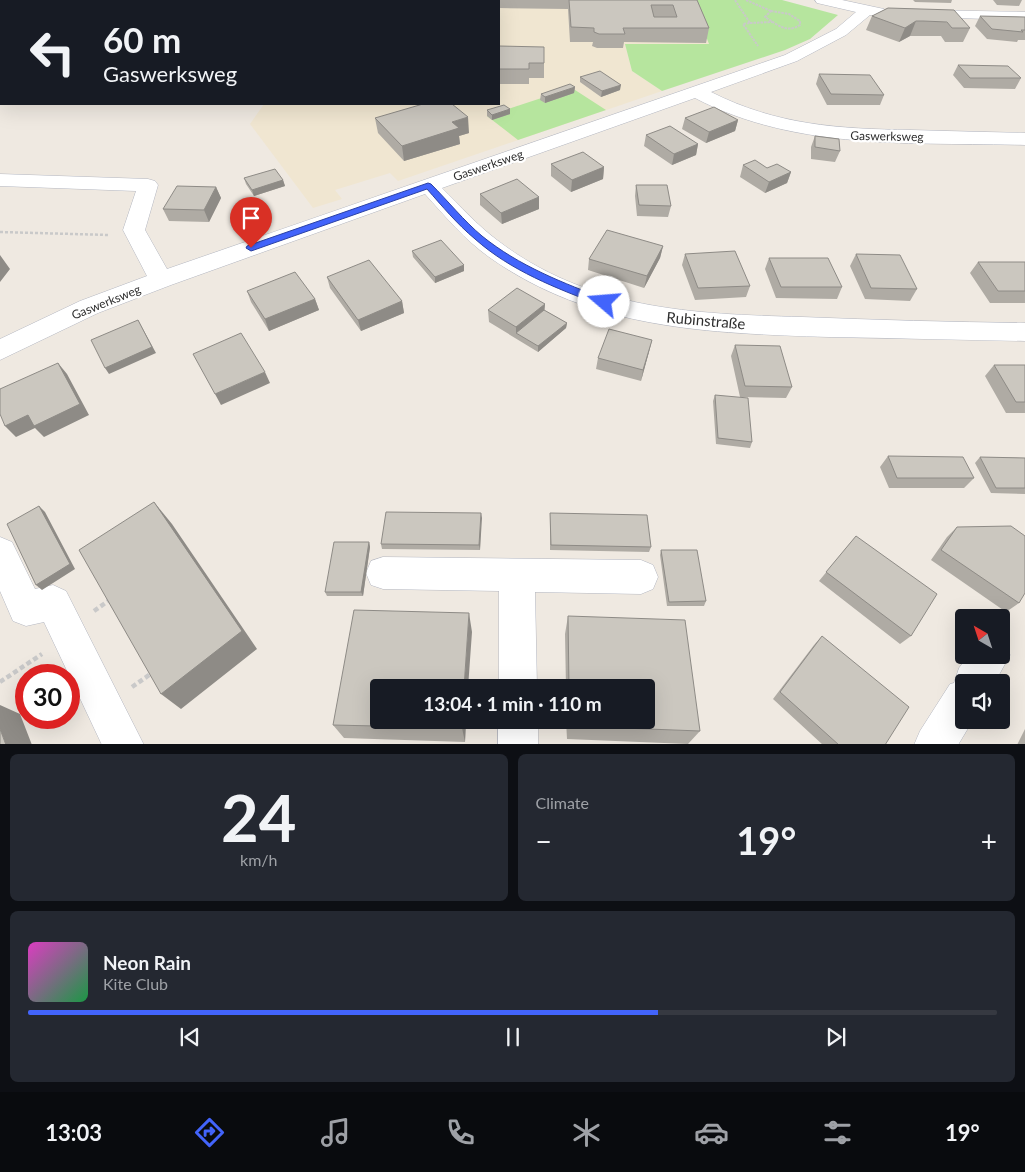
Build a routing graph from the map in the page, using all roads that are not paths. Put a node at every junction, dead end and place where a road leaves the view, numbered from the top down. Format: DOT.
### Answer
graph roads {
  1 [pos="822,0"];
  2 [pos="969,0"];
  3 [pos="867,10"];
  4 [pos="892,13"];
  5 [pos="912,14"];
  6 [pos="982,16"];
  7 [pos="1025,16"];
  8 [pos="1025,21"];
  9 [pos="697,92"];
  10 [pos="1025,139"];
  11 [pos="0,180"];
  12 [pos="428,186"];
  13 [pos="162,279"];
  14 [pos="1025,332"];
  15 [pos="0,350"];
  16 [pos="0,553"];
  17 [pos="383,573"];
  18 [pos="517,575"];
  19 [pos="641,577"];
  20 [pos="518,679"];
  21 [pos="955,712"];
  22 [pos="518,729"];
  23 [pos="124,744"];
  24 [pos="518,744"];
  25 [pos="934,744"];
  1 -- 3 [label="street"];
  2 -- 6 [label="street"];
  3 -- 4 [label="street"];
  3 -- 9 [label="street, Gaswerksweg"];
  5 -- 6 [label="street"];
  6 -- 7 [label="street"];
  6 -- 8 [label="street"];
  9 -- 10 [label="street, Gaswerksweg"];
  9 -- 12 [label="street, Gaswerksweg"];
  11 -- 13 [label="street"];
  12 -- 13 [label="street, Gaswerksweg"];
  12 -- 14 [label="street, Rubinstraße"];
  13 -- 15 [label="street, Gaswerksweg"];
  16 -- 23 [label="street"];
  17 -- 18 [label="street"];
  18 -- 19 [label="street"];
  18 -- 20 [label="street"];
  21 -- 25 [label="street"];
  22 -- 24 [label="street"];
}
